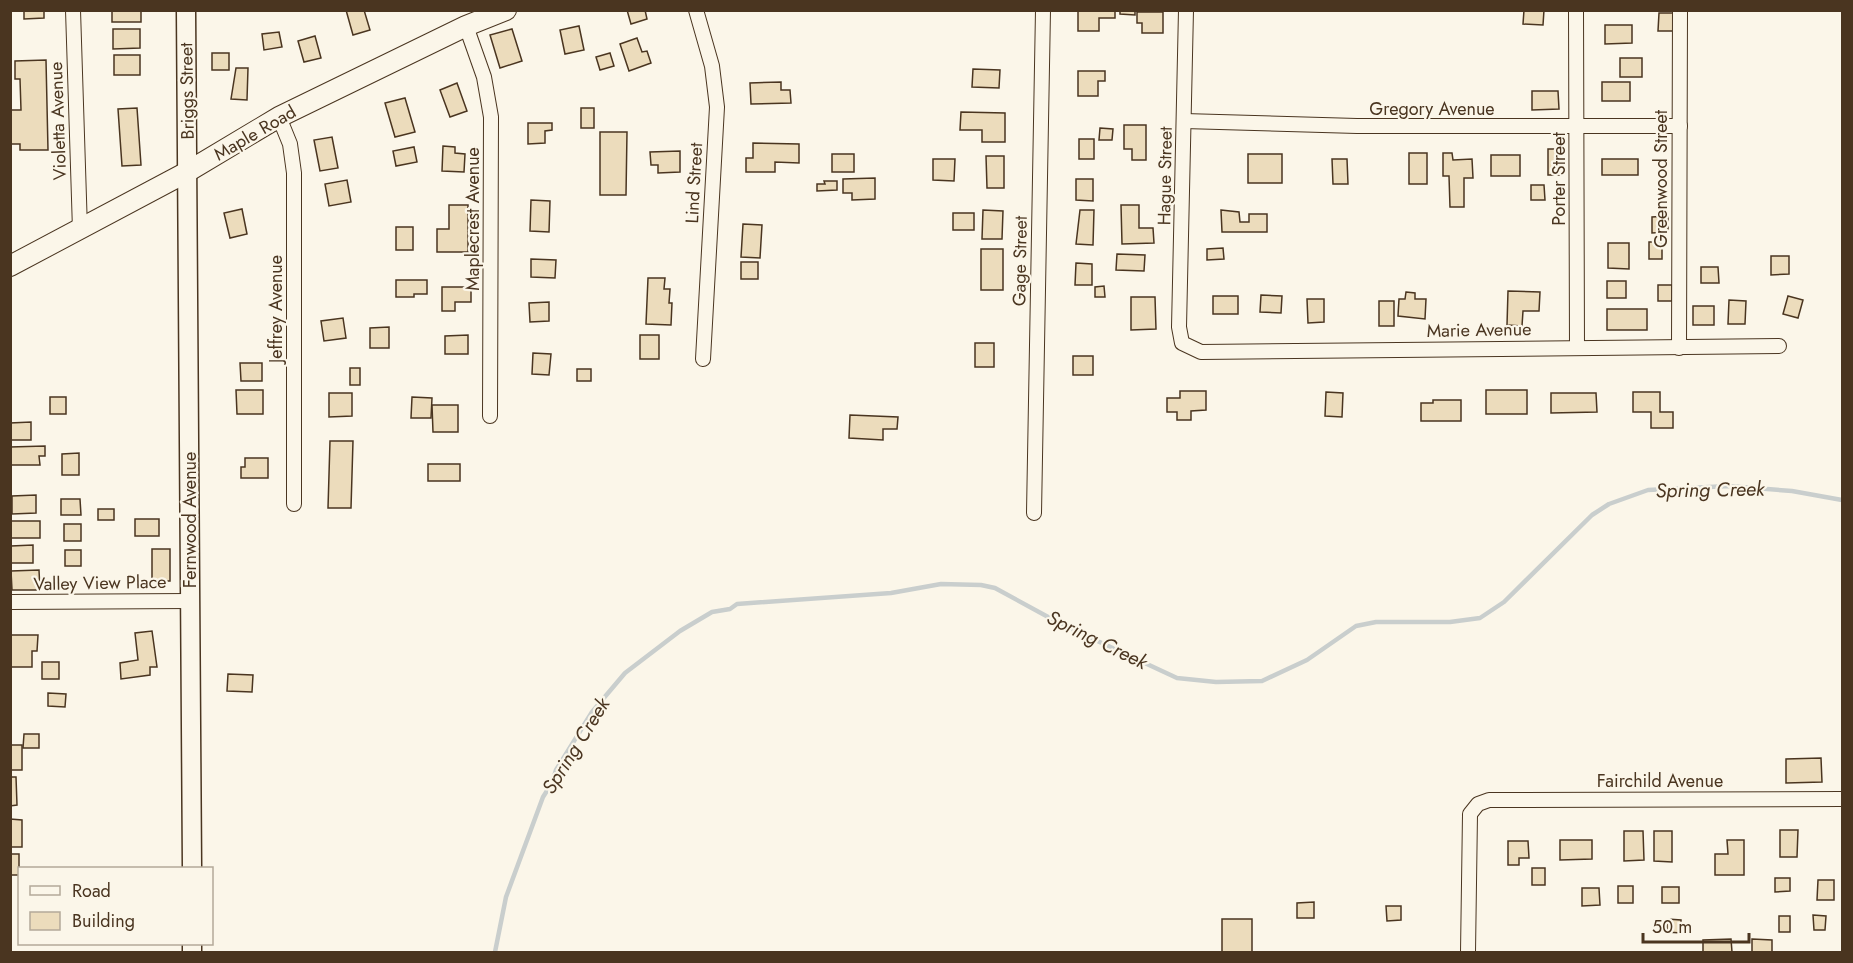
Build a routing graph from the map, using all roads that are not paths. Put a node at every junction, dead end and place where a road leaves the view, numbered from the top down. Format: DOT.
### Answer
graph roads {
  1 [pos="73,10"];
  2 [pos="186,10"];
  3 [pos="506,10"];
  4 [pos="696,10"];
  5 [pos="1043,10"];
  6 [pos="1186,10"];
  7 [pos="1576,10"];
  8 [pos="1680,10"];
  9 [pos="466,26"];
  10 [pos="279,117"];
  11 [pos="1184,121"];
  12 [pos="1680,126"];
  13 [pos="1577,127"];
  14 [pos="187,172"];
  15 [pos="80,230"];
  16 [pos="10,266"];
  17 [pos="1182,343"];
  18 [pos="1779,346"];
  19 [pos="1577,347"];
  20 [pos="1679,348"];
  21 [pos="703,359"];
  22 [pos="490,416"];
  23 [pos="294,504"];
  24 [pos="1034,513"];
  25 [pos="190,601"];
  26 [pos="10,602"];
  27 [pos="1842,799"];
  28 [pos="192,867"];
  29 [pos="1468,952"];
  1 -- 15 [label="street, Violetta Avenue"];
  2 -- 14 [label="street, Briggs Street"];
  3 -- 9 [label="main road, Maple Road"];
  4 -- 21 [label="street, Lind Street"];
  5 -- 24 [label="street, Gage Street"];
  6 -- 11 [label="street, Hague Street"];
  7 -- 13 [label="street, Porter Street"];
  8 -- 12 [label="street, Greenwood Street"];
  9 -- 10 [label="main road, Maple Road"];
  9 -- 22 [label="street, Maplecrest Avenue"];
  10 -- 14 [label="main road, Maple Road"];
  10 -- 23 [label="street, Jeffrey Avenue"];
  11 -- 13 [label="street, Gregory Avenue"];
  11 -- 17 [label="street, Hague Street"];
  12 -- 13 [label="street, Gregory Avenue"];
  12 -- 20 [label="street, Greenwood Street"];
  13 -- 19 [label="street, Porter Street"];
  14 -- 15 [label="main road, Maple Road"];
  14 -- 25 [label="street, Fernwood Avenue"];
  15 -- 16 [label="main road, Maple Road"];
  17 -- 19 [label="street, Marie Avenue"];
  18 -- 20 [label="street, Marie Avenue"];
  19 -- 20 [label="street, Marie Avenue"];
  25 -- 26 [label="street, Valley View Place"];
  25 -- 28 [label="street, Fernwood Avenue"];
  27 -- 29 [label="street, Fairchild Avenue"];
}
